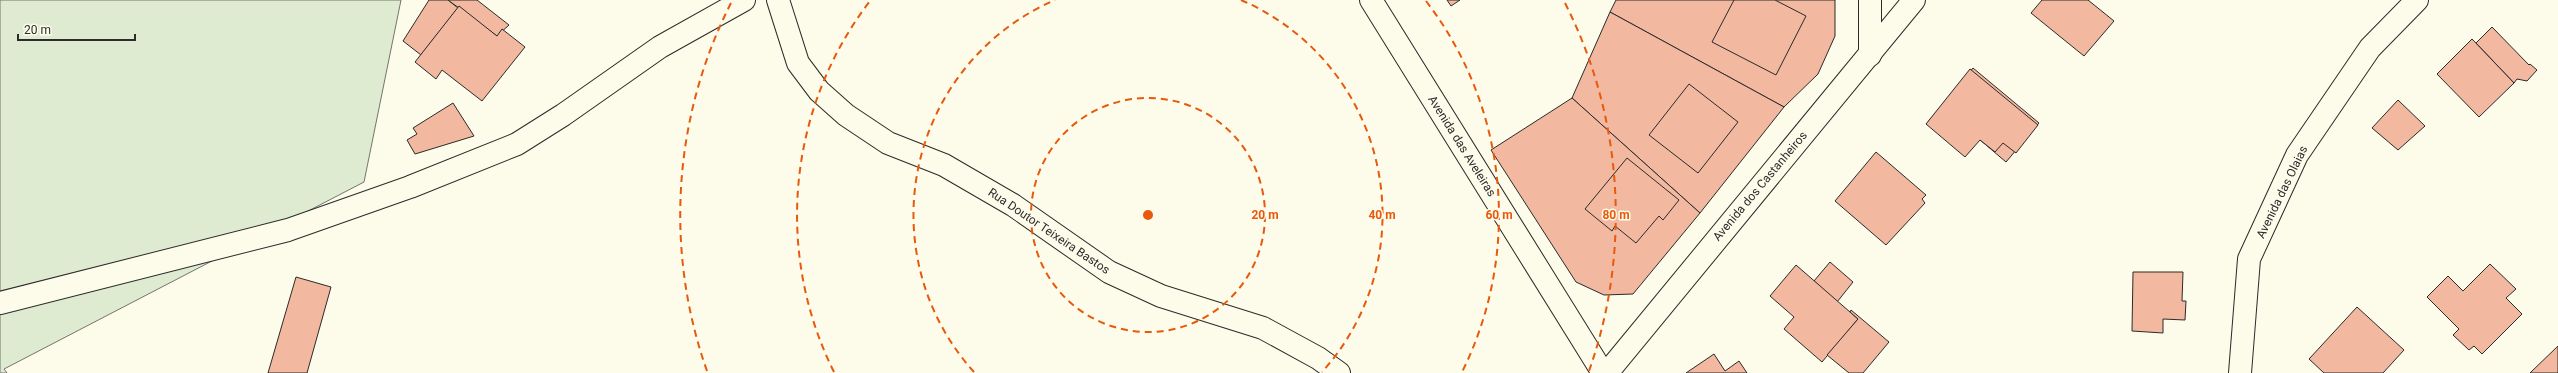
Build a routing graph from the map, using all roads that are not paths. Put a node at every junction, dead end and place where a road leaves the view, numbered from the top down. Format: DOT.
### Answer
graph roads {
  1 [pos="744,0"];
  2 [pos="778,0"];
  3 [pos="1371,0"];
  4 [pos="1870,0"];
  5 [pos="1914,0"];
  6 [pos="2417,0"];
  7 [pos="1870,55"];
  8 [pos="0,303"];
  9 [pos="1338,373"];
  10 [pos="1603,373"];
  11 [pos="1607,373"];
  12 [pos="2240,373"];
  1 -- 8 [label="street"];
  2 -- 9 [label="street, Rua Doutor Teixeira Bastos"];
  3 -- 10 [label="street, Avenida das Aveleiras"];
  4 -- 7 [label="street"];
  5 -- 7 [label="street, Avenida dos Castanheiros"];
  6 -- 12 [label="street, Avenida das Olaias"];
  7 -- 11 [label="street, Avenida dos Castanheiros"];
}
